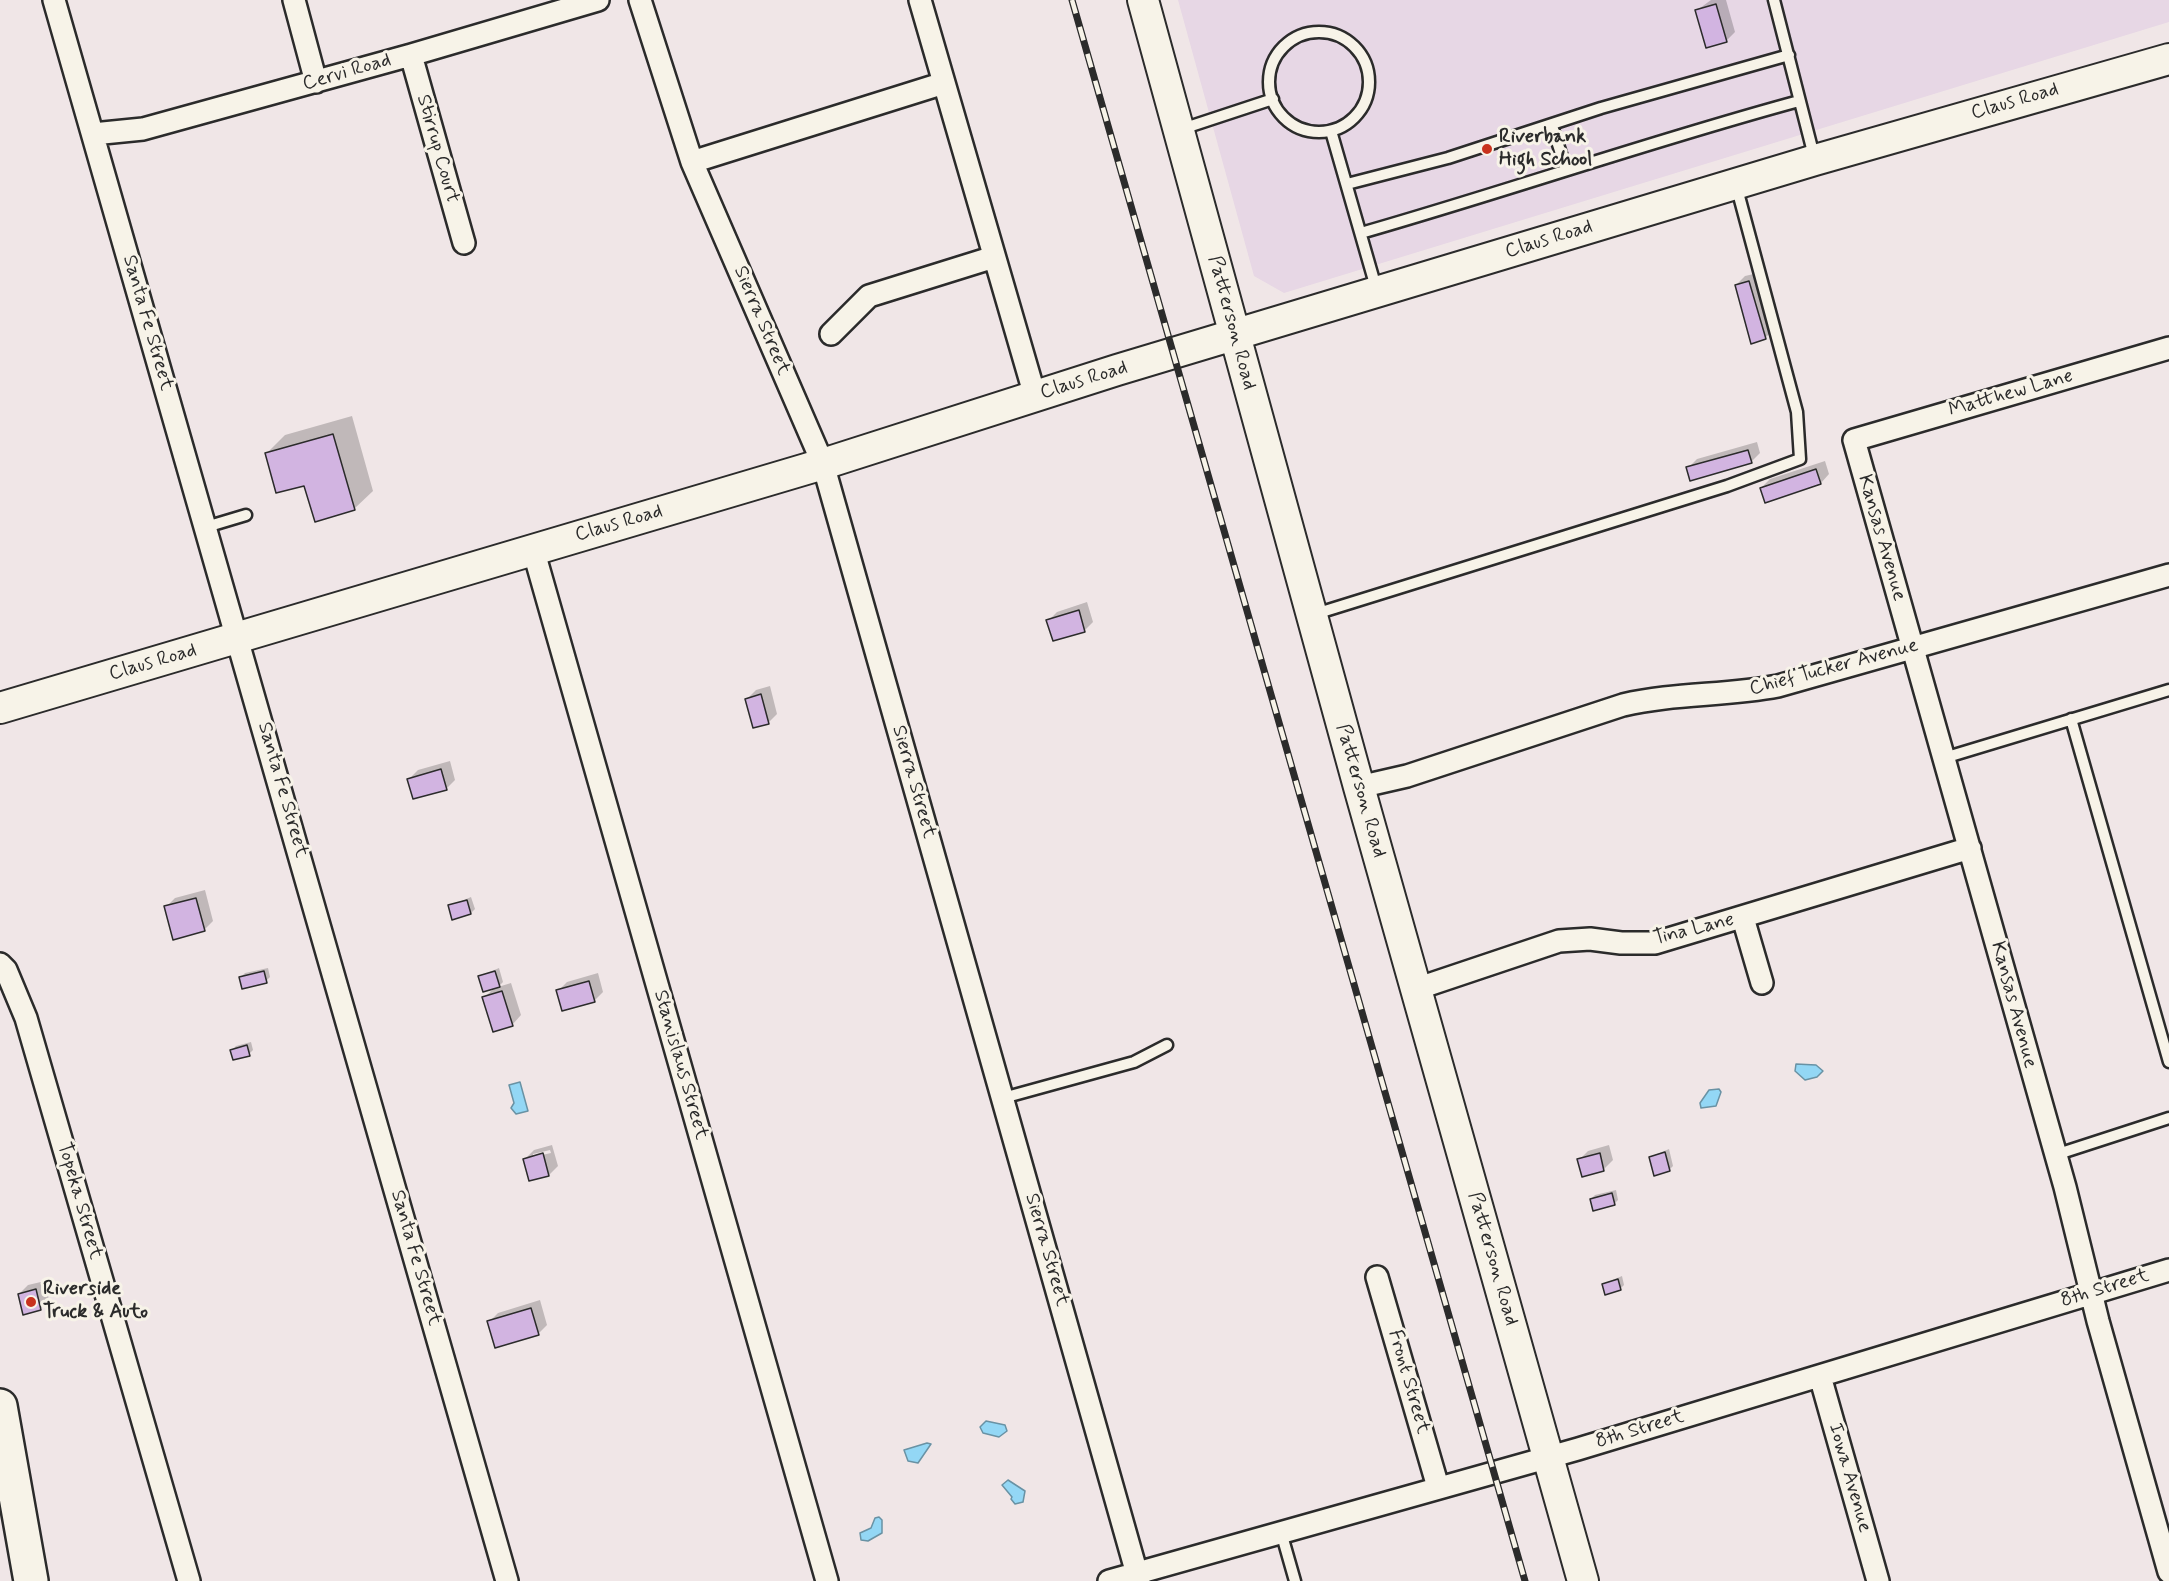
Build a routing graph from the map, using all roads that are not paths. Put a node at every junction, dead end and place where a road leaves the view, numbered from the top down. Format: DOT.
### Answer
graph roads {
  1 [pos="54,0"];
  2 [pos="294,0"];
  3 [pos="598,0"];
  4 [pos="640,0"];
  5 [pos="920,0"];
  6 [pos="1143,0"];
  7 [pos="1774,0"];
  8 [pos="1789,54"];
  9 [pos="411,55"];
  10 [pos="2169,59"];
  11 [pos="316,82"];
  12 [pos="944,83"];
  13 [pos="1273,99"];
  14 [pos="1799,101"];
  15 [pos="1552,126"];
  16 [pos="1179,130"];
  17 [pos="1331,131"];
  18 [pos="93,134"];
  19 [pos="1815,160"];
  20 [pos="692,162"];
  21 [pos="1566,169"];
  22 [pos="1347,184"];
  23 [pos="1736,184"];
  24 [pos="1361,233"];
  25 [pos="464,243"];
  26 [pos="994,257"];
  27 [pos="1377,292"];
  28 [pos="831,334"];
  29 [pos="1235,335"];
  30 [pos="2169,348"];
  31 [pos="1035,396"];
  32 [pos="1854,440"];
  33 [pos="823,464"];
  34 [pos="246,515"];
  35 [pos="206,527"];
  36 [pos="533,549"];
  37 [pos="2169,575"];
  38 [pos="1312,615"];
  39 [pos="238,639"];
  40 [pos="1912,648"];
  41 [pos="2169,690"];
  42 [pos="14,698"];
  43 [pos="0,708"];
  44 [pos="2071,719"];
  45 [pos="1944,758"];
  46 [pos="1359,787"];
  47 [pos="1970,848"];
  48 [pos="1743,918"];
  49 [pos="0,964"];
  50 [pos="1762,983"];
  51 [pos="1416,989"];
  52 [pos="1167,1045"];
  53 [pos="2169,1062"];
  54 [pos="1003,1098"];
  55 [pos="2169,1118"];
  56 [pos="2055,1155"];
  57 [pos="2169,1270"];
  58 [pos="1377,1277"];
  59 [pos="2092,1293"];
  60 [pos="1820,1376"];
  61 [pos="0,1406"];
  62 [pos="1549,1456"];
  63 [pos="1438,1487"];
  64 [pos="1281,1532"];
  65 [pos="2169,1572"];
  66 [pos="1138,1577"];
  67 [pos="31,1581"];
  68 [pos="189,1581"];
  69 [pos="507,1581"];
  70 [pos="827,1581"];
  71 [pos="1109,1581"];
  72 [pos="1295,1581"];
  73 [pos="1583,1581"];
  74 [pos="1878,1581"];
  1 -- 18 [label="street, Santa Fe Street"];
  2 -- 11 [label="street"];
  3 -- 9 [label="street, Cervi Road"];
  4 -- 20 [label="street, Sierra Street"];
  5 -- 12 [label="street"];
  6 -- 16 [label="main road, Patterson Road"];
  7 -- 8 [label="lane"];
  8 -- 14 [label="lane"];
  8 -- 15 [label="lane"];
  9 -- 11 [label="street, Cervi Road"];
  9 -- 25 [label="street, Stirrup Court"];
  10 -- 19 [label="main road, Claus Road"];
  11 -- 18 [label="street, Cervi Road"];
  12 -- 20 [label="street"];
  12 -- 26 [label="street"];
  13 -- 16 [label="lane"];
  13 -- 17 [label="lane"];
  13 -- 17 [label="lane"];
  14 -- 19 [label="lane"];
  14 -- 21 [label="lane"];
  15 -- 21 [label="lane"];
  15 -- 22 [label="lane"];
  16 -- 29 [label="main road, Patterson Road"];
  17 -- 22 [label="lane"];
  18 -- 35 [label="street, Santa Fe Street"];
  19 -- 23 [label="main road, Claus Road"];
  20 -- 33 [label="street, Sierra Street"];
  21 -- 24 [label="lane"];
  22 -- 24 [label="lane"];
  23 -- 27 [label="main road, Claus Road"];
  23 -- 38 [label="lane"];
  24 -- 27 [label="lane"];
  26 -- 28 [label="street"];
  26 -- 31 [label="street"];
  27 -- 29 [label="main road, Claus Road"];
  29 -- 31 [label="main road, Claus Road"];
  29 -- 38 [label="main road, Patterson Road"];
  30 -- 32 [label="street, Matthew Lane"];
  31 -- 33 [label="main road, Claus Road"];
  32 -- 40 [label="street, Kansas Avenue"];
  33 -- 36 [label="main road, Claus Road"];
  33 -- 54 [label="street, Sierra Street"];
  34 -- 35 [label="lane"];
  35 -- 39 [label="street, Santa Fe Street"];
  36 -- 39 [label="main road, Claus Road"];
  36 -- 70 [label="street, Stanislaus Street"];
  37 -- 40 [label="street, Chief Tucker Avenue"];
  38 -- 46 [label="main road, Patterson Road"];
  39 -- 42 [label="main road, Claus Road"];
  39 -- 69 [label="street, Santa Fe Street"];
  40 -- 45 [label="street, Kansas Avenue"];
  40 -- 46 [label="street, Chief Tucker Avenue"];
  41 -- 44 [label="lane"];
  42 -- 43 [label="main road, Claus Road"];
  44 -- 45 [label="lane"];
  44 -- 53 [label="lane"];
  45 -- 47 [label="street, Kansas Avenue"];
  46 -- 51 [label="main road, Patterson Road"];
  47 -- 48 [label="street, Tina Lane"];
  47 -- 56 [label="street, Kansas Avenue"];
  48 -- 50 [label="street"];
  48 -- 51 [label="street, Tina Lane"];
  49 -- 68 [label="street, Topeka Street"];
  51 -- 62 [label="main road, Patterson Road"];
  52 -- 54 [label="lane"];
  54 -- 66 [label="street, Sierra Street"];
  55 -- 56 [label="lane"];
  56 -- 59 [label="street, Kansas Avenue"];
  57 -- 59 [label="street, 8th Street"];
  58 -- 63 [label="street, Front Street"];
  59 -- 60 [label="street, 8th Street"];
  59 -- 65 [label="street, Kansas Avenue"];
  60 -- 62 [label="street, 8th Street"];
  60 -- 74 [label="street, Iowa Avenue"];
  61 -- 67 [label="main road"];
  62 -- 63 [label="street, 8th Street"];
  62 -- 73 [label="main road, Patterson Road"];
  63 -- 64 [label="street, 8th Street"];
  64 -- 66 [label="street, 8th Street"];
  64 -- 72 [label="lane"];
  66 -- 71 [label="street, 8th Street"];
}
